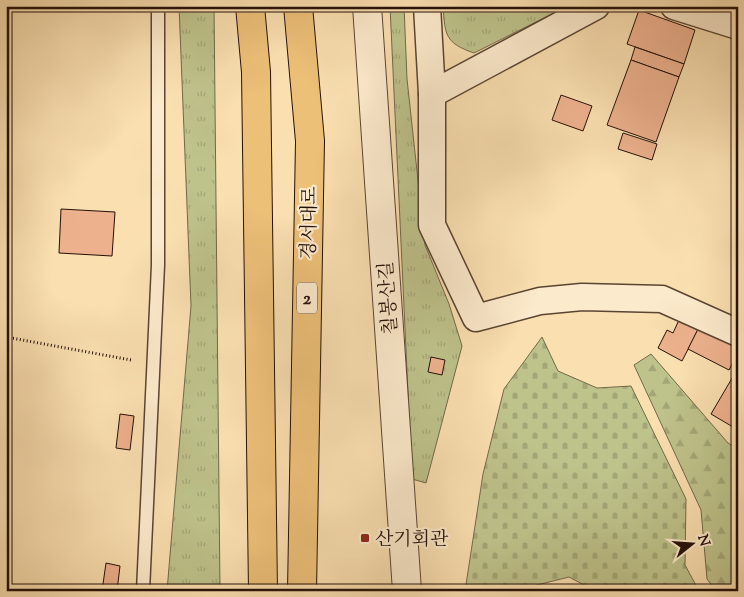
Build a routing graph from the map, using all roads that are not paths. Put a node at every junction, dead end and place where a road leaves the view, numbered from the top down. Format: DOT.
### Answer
graph roads {
  1 [pos="158,6"];
  2 [pos="250,6"];
  3 [pos="298,6"];
  4 [pos="367,6"];
  5 [pos="427,6"];
  6 [pos="596,6"];
  7 [pos="674,6"];
  8 [pos="738,26"];
  9 [pos="432,94"];
  10 [pos="738,333"];
  11 [pos="143,591"];
  12 [pos="263,591"];
  13 [pos="302,591"];
  14 [pos="407,591"];
  1 -- 11 [label="lane"];
  2 -- 12 [label="main road"];
  3 -- 13 [label="main road, 경서대로 / 2"];
  4 -- 14 [label="street, 칠봉산길"];
  5 -- 9 [label="street"];
  6 -- 9 [label="street"];
  7 -- 8 [label="street"];
  9 -- 10 [label="street"];
}
